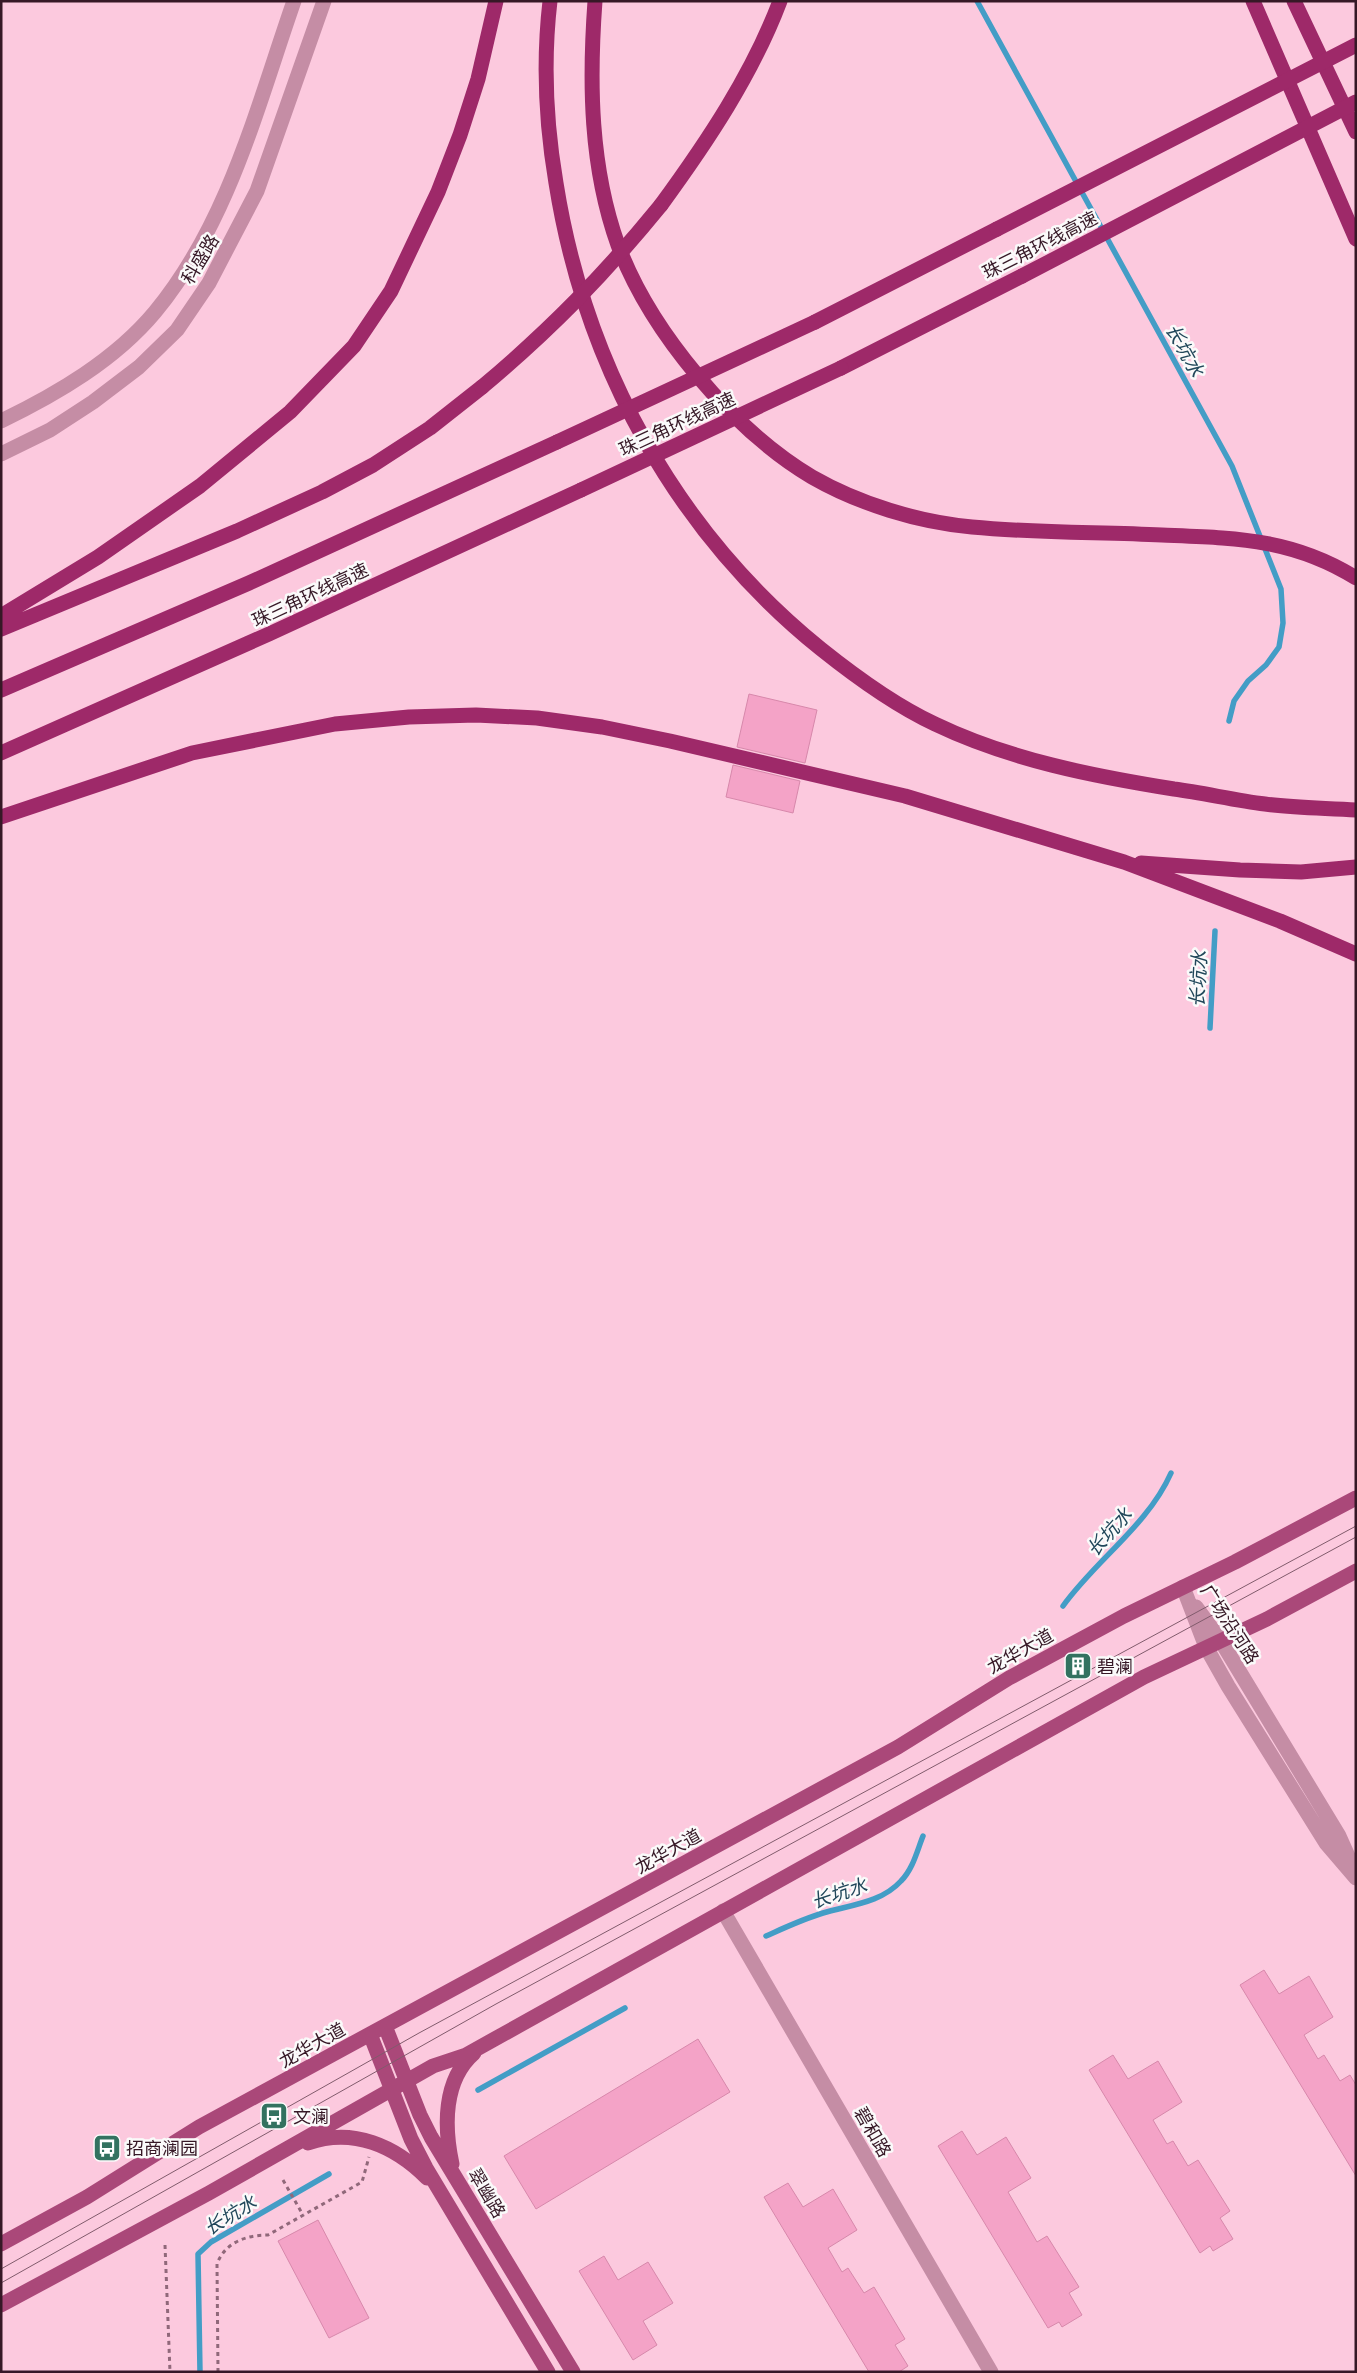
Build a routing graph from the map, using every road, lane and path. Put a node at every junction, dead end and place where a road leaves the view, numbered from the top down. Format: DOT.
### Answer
graph roads {
  1 [pos="294,1"];
  2 [pos="324,1"];
  3 [pos="496,1"];
  4 [pos="550,1"];
  5 [pos="595,1"];
  6 [pos="780,1"];
  7 [pos="1252,1"];
  8 [pos="1294,1"];
  9 [pos="1356,45"];
  10 [pos="1356,102"];
  11 [pos="1356,132"];
  12 [pos="1356,239"];
  13 [pos="1,421"];
  14 [pos="1,454"];
  15 [pos="1356,578"];
  16 [pos="1,616"];
  17 [pos="1,629"];
  18 [pos="1,690"];
  19 [pos="1,753"];
  20 [pos="1356,810"];
  21 [pos="1,817"];
  22 [pos="1124,862"];
  23 [pos="1356,867"];
  24 [pos="1356,954"];
  25 [pos="1356,1498"];
  26 [pos="1356,1571"];
  27 [pos="1182,1587"];
  28 [pos="1221,1641"];
  29 [pos="1206,1648"];
  30 [pos="1356,1874"];
  31 [pos="1356,1878"];
  32 [pos="722,1911"];
  33 [pos="385,2026"];
  34 [pos="370,2034"];
  35 [pos="484,2045"];
  36 [pos="406,2082"];
  37 [pos="392,2089"];
  38 [pos="371,2152"];
  39 [pos="276,2154"];
  40 [pos="283,2180"];
  41 [pos="462,2189"];
  42 [pos="444,2199"];
  43 [pos="303,2215"];
  44 [pos="1,2244"];
  45 [pos="165,2245"];
  46 [pos="1,2305"];
  47 [pos="170,2372"];
  48 [pos="218,2372"];
  49 [pos="548,2372"];
  50 [pos="573,2372"];
  51 [pos="991,2372"];
  1 -- 13 [label="street, 科盛路"];
  2 -- 14 [label="street, 科盛路"];
  3 -- 16 [label="highway"];
  4 -- 20 [label="highway"];
  5 -- 15 [label="highway"];
  6 -- 17 [label="highway, bridge"];
  7 -- 12 [label="highway"];
  8 -- 11 [label="highway"];
  9 -- 18 [label="highway, 珠三角环线高速, bridge"];
  10 -- 19 [label="highway, 珠三角环线高速, bridge"];
  21 -- 22 [label="highway"];
  22 -- 23 [label="highway"];
  22 -- 24 [label="highway"];
  25 -- 27 [label="main road, 龙华大道"];
  26 -- 28 [label="main road"];
  27 -- 28 [label="street, 广场沿河路"];
  27 -- 29 [label="street, 广场沿河路"];
  27 -- 33 [label="main road, 龙华大道"];
  28 -- 29 [label="main road"];
  28 -- 30 [label="street, 广场沿河路"];
  29 -- 31 [label="street, 广场沿河路"];
  29 -- 32 [label="main road"];
  32 -- 35 [label="main road"];
  32 -- 51 [label="street, 碧和路"];
  33 -- 34 [label="main road, 龙华大道"];
  33 -- 36 [label="main road, 翠幽路"];
  34 -- 37 [label="main road"];
  34 -- 44 [label="main road, 龙华大道"];
  35 -- 36 [label="main road"];
  35 -- 41 [label="main road"];
  36 -- 37 [label="main road"];
  36 -- 41 [label="main road, 翠幽路"];
  37 -- 39 [label="main road"];
  37 -- 42 [label="main road"];
  38 -- 43 [label="path"];
  39 -- 42 [label="main road"];
  39 -- 46 [label="main road"];
  40 -- 43 [label="path"];
  41 -- 50 [label="main road, 翠幽路"];
  42 -- 49 [label="main road"];
  43 -- 48 [label="path"];
  45 -- 47 [label="path"];
}
